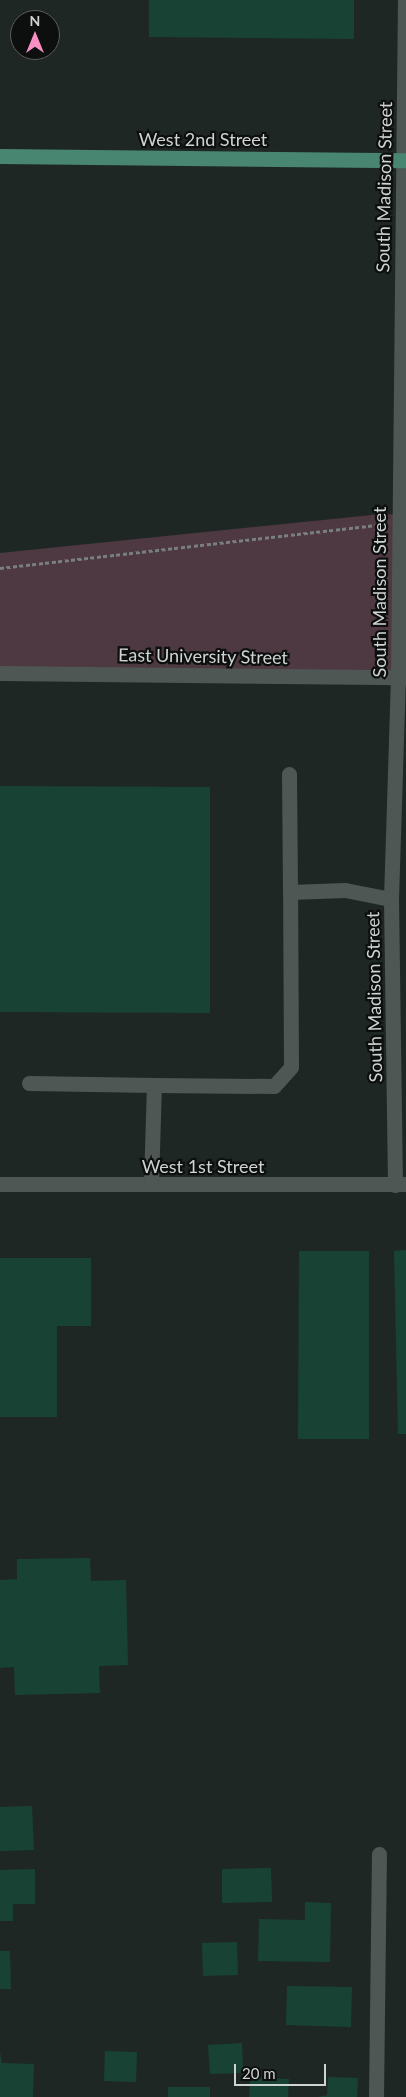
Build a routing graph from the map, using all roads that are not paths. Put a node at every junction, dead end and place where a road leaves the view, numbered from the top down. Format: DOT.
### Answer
graph roads {
  1 [pos="405,0"];
  2 [pos="0,156"];
  3 [pos="405,160"];
  4 [pos="0,673"];
  5 [pos="402,677"];
  6 [pos="289,774"];
  7 [pos="290,892"];
  8 [pos="391,899"];
  9 [pos="29,1083"];
  10 [pos="154,1085"];
  11 [pos="0,1184"];
  12 [pos="151,1184"];
  13 [pos="401,1185"];
  14 [pos="379,1854"];
  15 [pos="376,2097"];
  1 -- 3 [label="street, South Madison Street"];
  2 -- 3 [label="main road, West 2nd Street"];
  3 -- 5 [label="street, South Madison Street"];
  4 -- 5 [label="street, East University Street"];
  5 -- 8 [label="street, South Madison Street"];
  6 -- 7 [label="street"];
  7 -- 8 [label="street"];
  7 -- 10 [label="street"];
  8 -- 13 [label="street, South Madison Street"];
  9 -- 10 [label="street"];
  10 -- 12 [label="street"];
  11 -- 12 [label="street, West 1st Street"];
  12 -- 13 [label="street, West 1st Street"];
  14 -- 15 [label="street"];
}
